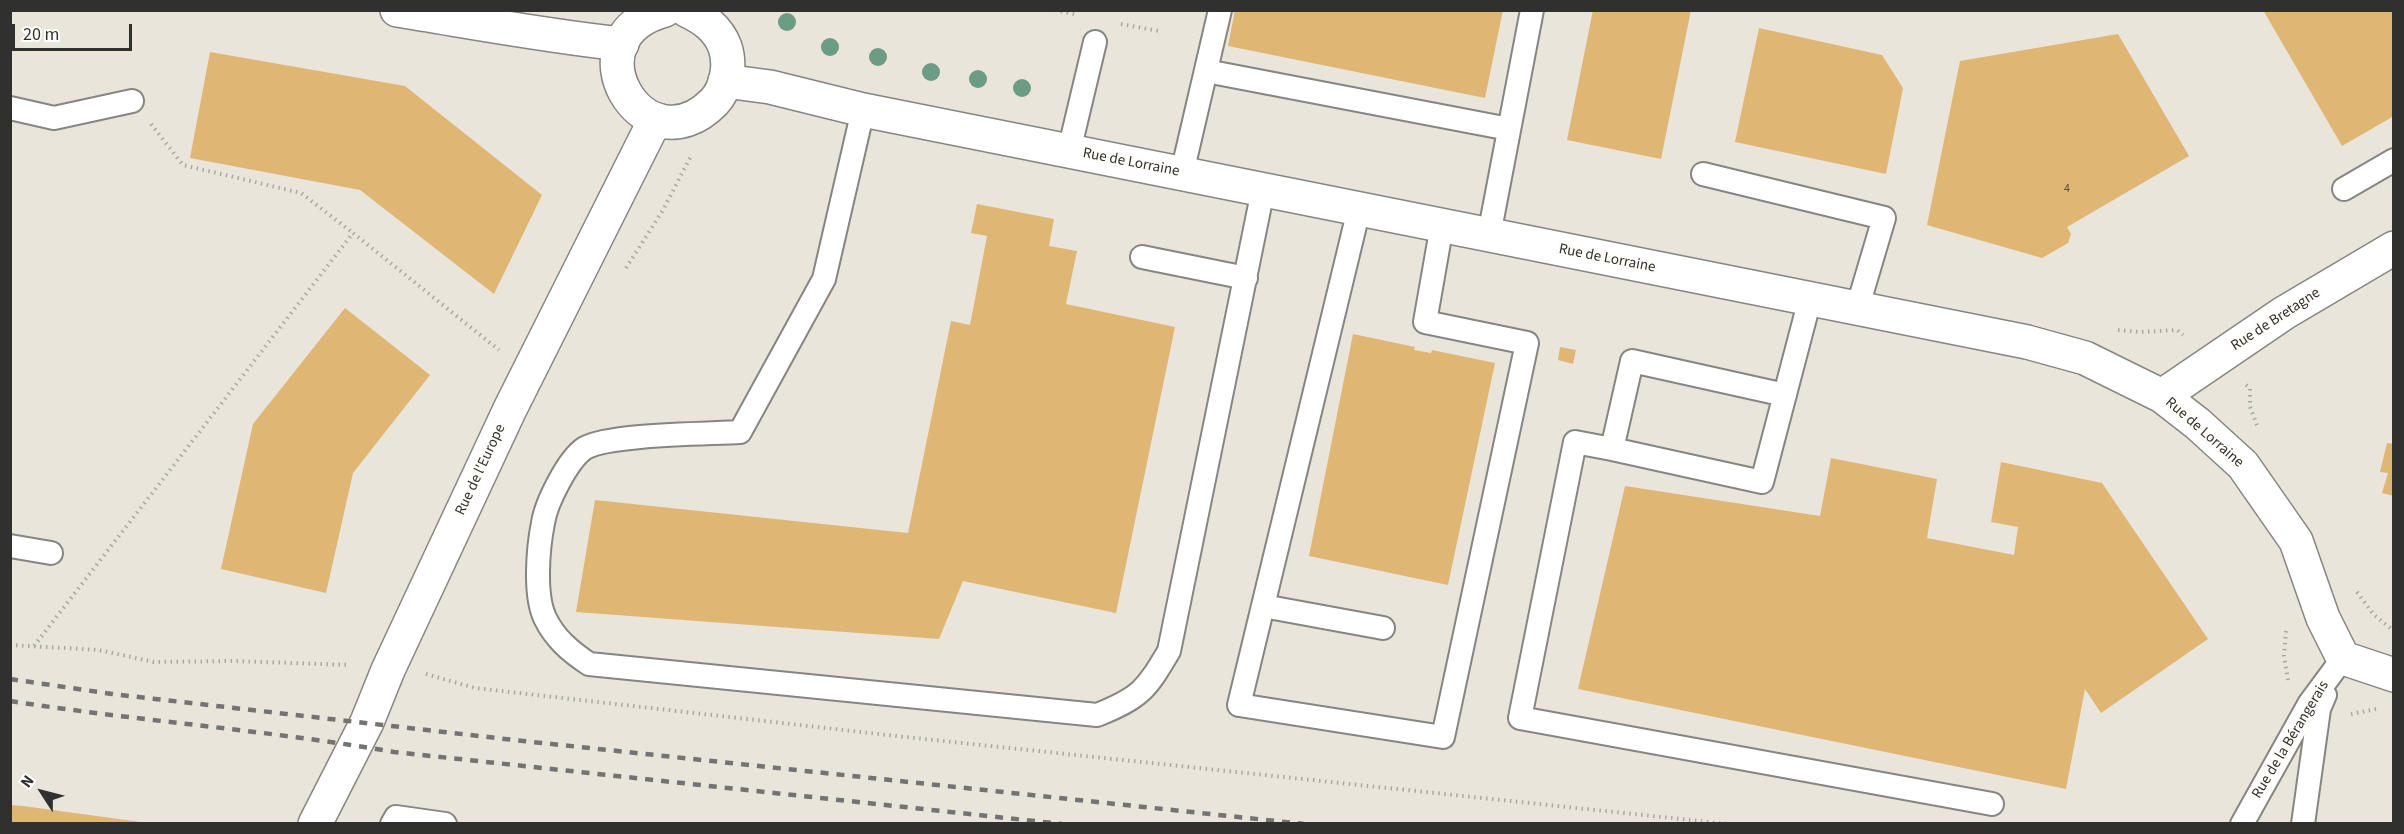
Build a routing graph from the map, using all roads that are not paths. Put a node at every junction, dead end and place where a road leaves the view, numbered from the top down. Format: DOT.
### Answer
graph roads {
  1 [pos="396,10"];
  2 [pos="1220,10"];
  3 [pos="1532,10"];
  4 [pos="656,12"];
  5 [pos="698,13"];
  6 [pos="527,20"];
  7 [pos="1095,42"];
  8 [pos="622,44"];
  9 [pos="1206,71"];
  10 [pos="725,81"];
  11 [pos="132,101"];
  12 [pos="10,108"];
  13 [pos="863,110"];
  14 [pos="655,120"];
  15 [pos="1509,129"];
  16 [pos="1069,151"];
  17 [pos="2394,160"];
  18 [pos="1182,173"];
  19 [pos="1703,174"];
  20 [pos="2344,189"];
  21 [pos="1263,190"];
  22 [pos="1359,209"];
  23 [pos="1442,225"];
  24 [pos="1489,235"];
  25 [pos="2394,248"];
  26 [pos="1143,257"];
  27 [pos="1246,278"];
  28 [pos="1810,299"];
  29 [pos="1857,309"];
  30 [pos="1785,395"];
  31 [pos="2162,396"];
  32 [pos="1612,449"];
  33 [pos="10,546"];
  34 [pos="51,553"];
  35 [pos="1263,606"];
  36 [pos="1383,628"];
  37 [pos="2343,658"];
  38 [pos="2394,675"];
  39 [pos="1992,804"];
  40 [pos="315,824"];
  41 [pos="392,824"];
  42 [pos="445,824"];
  43 [pos="2242,824"];
  44 [pos="2303,824"];
  1 -- 6 [label="street"];
  2 -- 9 [label="lane"];
  3 -- 15 [label="lane"];
  4 -- 8 [label="street"];
  5 -- 10 [label="street"];
  6 -- 8 [label="street"];
  7 -- 16 [label="lane"];
  8 -- 14 [label="street"];
  9 -- 15 [label="lane"];
  9 -- 18 [label="lane"];
  10 -- 13 [label="street, Rue de Lorraine"];
  10 -- 14 [label="street"];
  11 -- 12 [label="lane"];
  13 -- 16 [label="street, Rue de Lorraine"];
  13 -- 27 [label="lane"];
  14 -- 40 [label="street, Rue de l'Europe"];
  15 -- 24 [label="lane"];
  16 -- 18 [label="street, Rue de Lorraine"];
  17 -- 20 [label="lane"];
  18 -- 21 [label="street, Rue de Lorraine"];
  19 -- 29 [label="lane"];
  21 -- 22 [label="street, Rue de Lorraine"];
  21 -- 27 [label="lane"];
  22 -- 23 [label="street, Rue de Lorraine"];
  22 -- 35 [label="lane"];
  23 -- 24 [label="street, Rue de Lorraine"];
  23 -- 35 [label="lane"];
  24 -- 28 [label="street, Rue de Lorraine"];
  25 -- 31 [label="street, Rue de Bretagne"];
  26 -- 27 [label="lane"];
  28 -- 29 [label="street, Rue de Lorraine"];
  28 -- 30 [label="lane"];
  29 -- 31 [label="street, Rue de Lorraine"];
  30 -- 32 [label="lane"];
  30 -- 32 [label="lane"];
  31 -- 37 [label="street, Rue de Lorraine"];
  32 -- 39 [label="lane"];
  33 -- 34 [label="lane"];
  35 -- 36 [label="lane"];
  37 -- 38 [label="street"];
  37 -- 43 [label="lane, Rue de la Bérangerais"];
  37 -- 44 [label="lane, Rue de la Bérangerais"];
  41 -- 42 [label="lane"];
}
